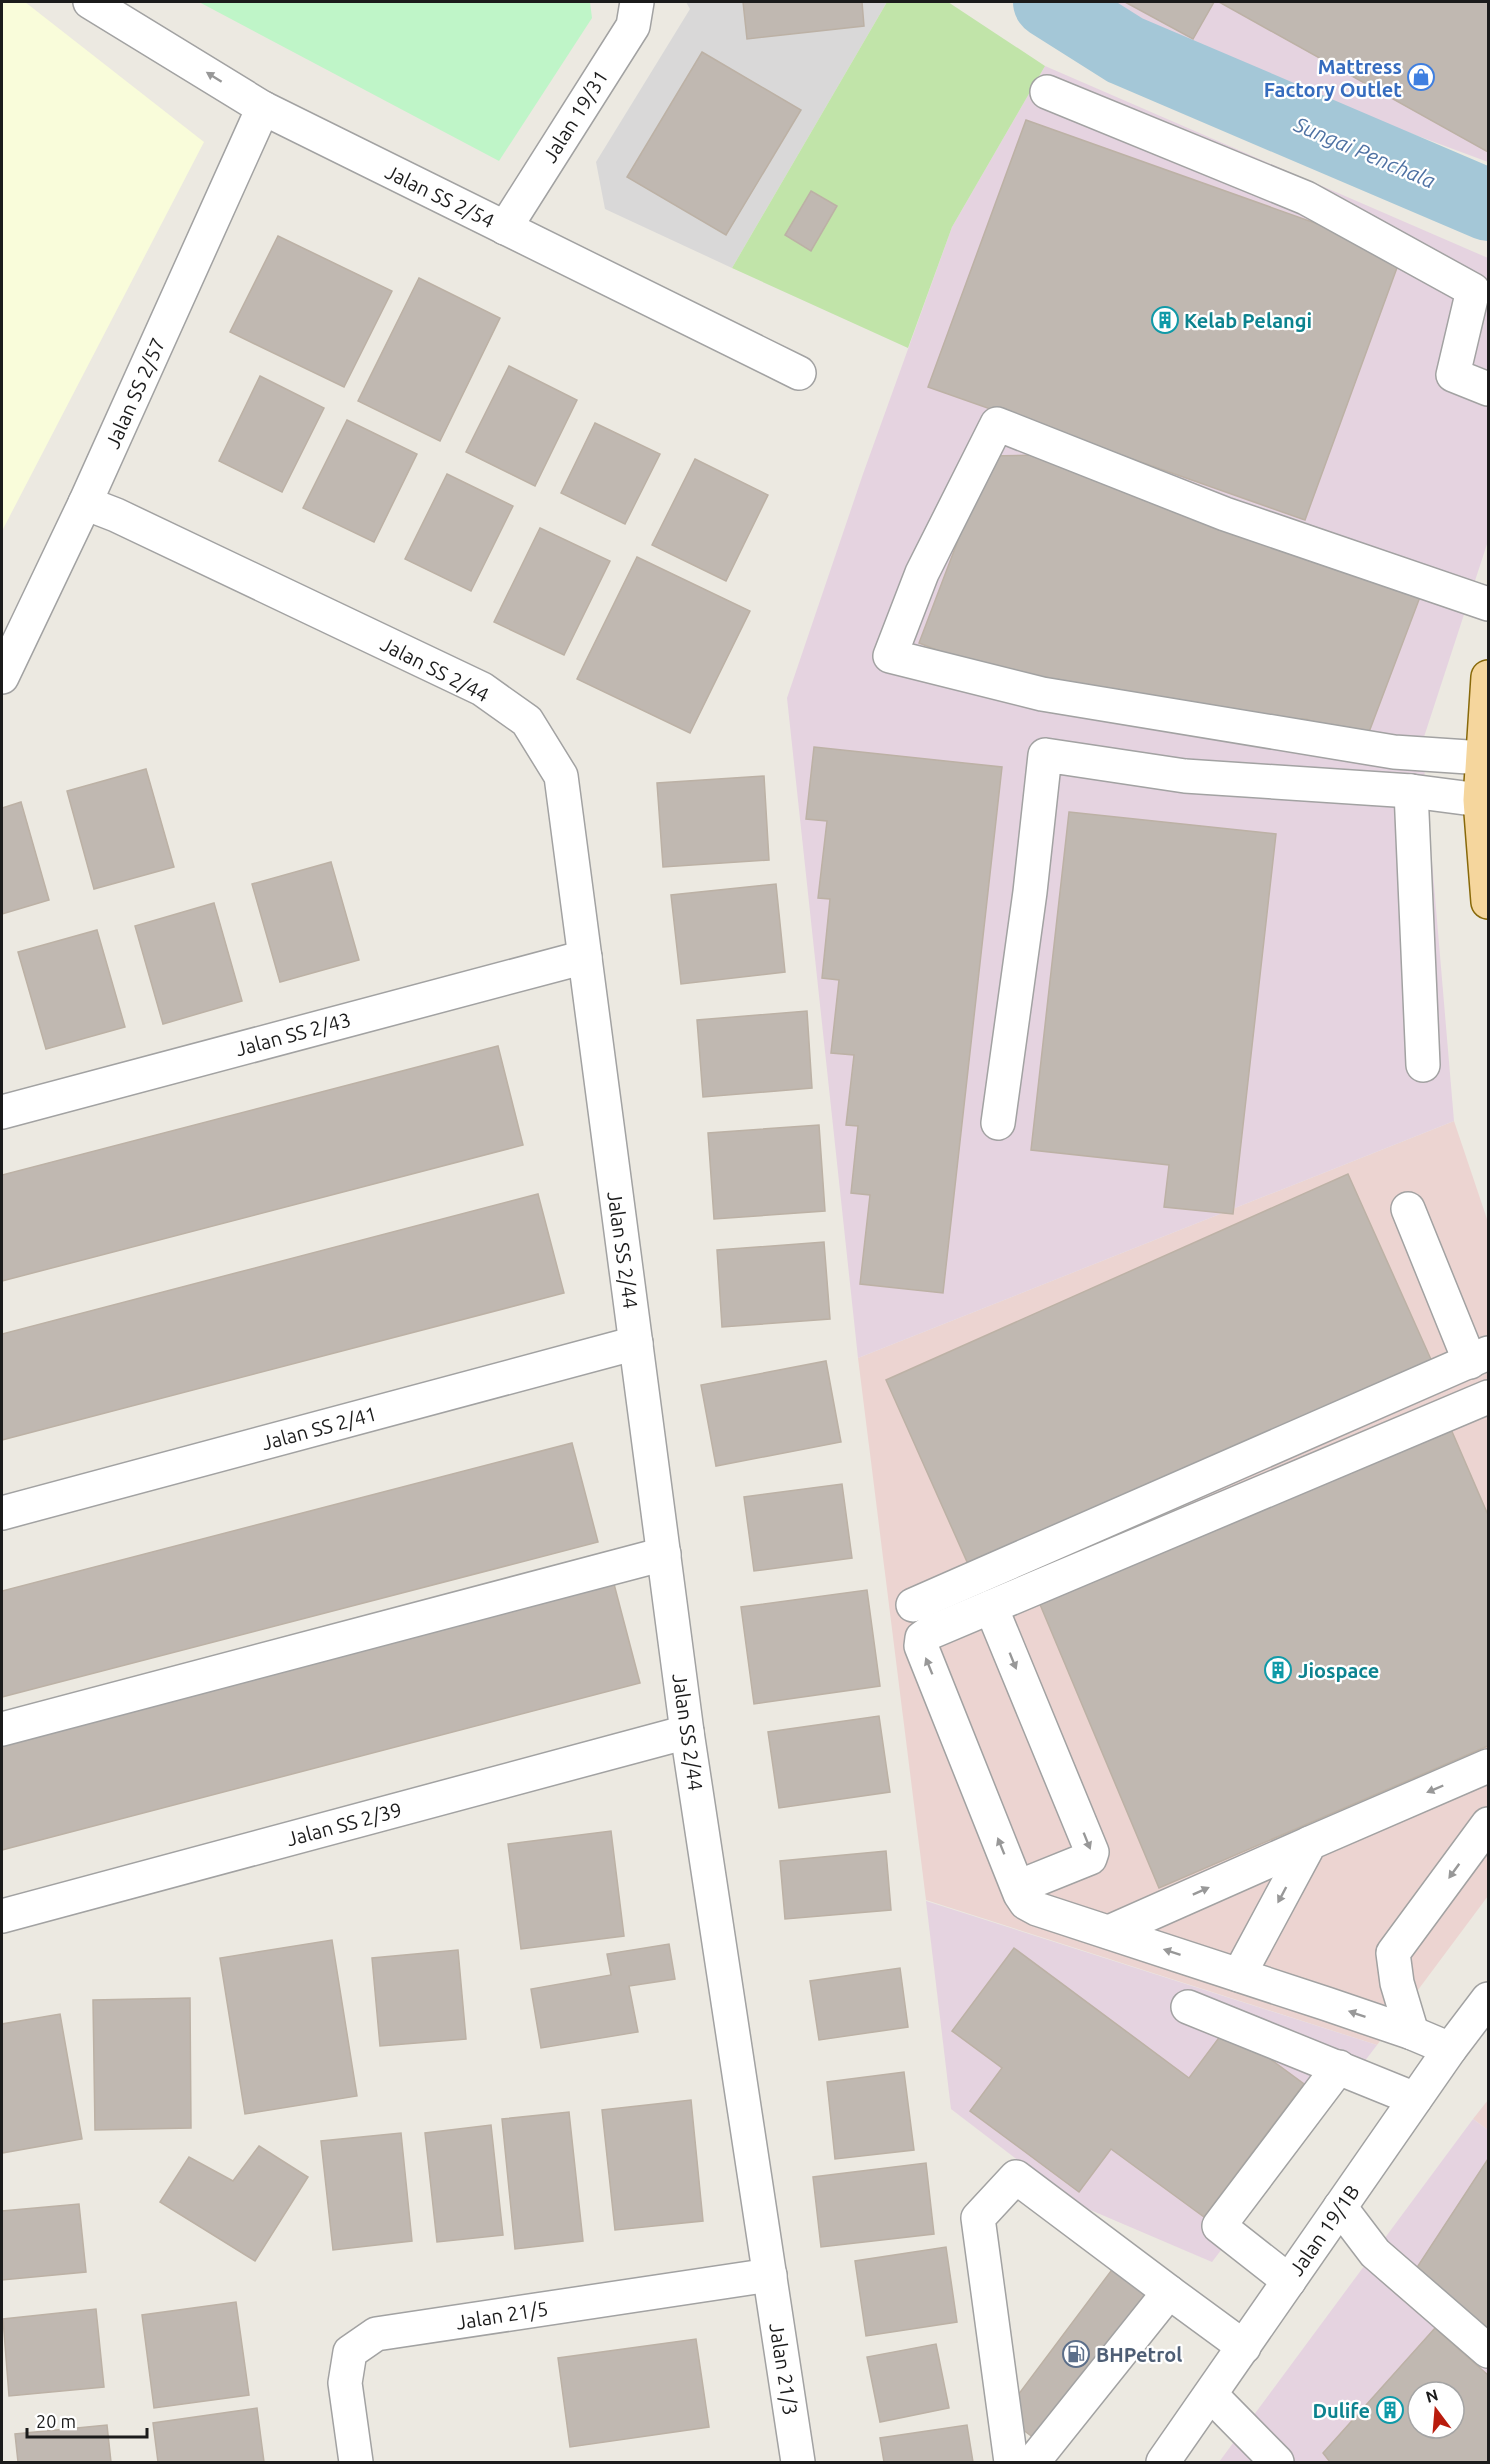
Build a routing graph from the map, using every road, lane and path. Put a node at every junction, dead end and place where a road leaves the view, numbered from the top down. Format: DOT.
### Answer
graph roads {
  1 [pos="90,2"];
  2 [pos="637,2"];
  3 [pos="1047,92"];
  4 [pos="263,108"];
  5 [pos="505,228"];
  6 [pos="799,373"];
  7 [pos="1488,389"];
  8 [pos="85,503"];
  9 [pos="1488,604"];
  10 [pos="2,677"];
  11 [pos="1488,677"];
  12 [pos="1483,758"];
  13 [pos="1411,791"];
  14 [pos="1480,800"];
  15 [pos="1488,902"];
  16 [pos="585,957"];
  17 [pos="1423,1065"];
  18 [pos="2,1112"];
  19 [pos="998,1123"];
  20 [pos="1408,1209"];
  21 [pos="636,1343"];
  22 [pos="1479,1358"];
  23 [pos="1488,1397"];
  24 [pos="2,1513"];
  25 [pos="664,1554"];
  26 [pos="913,1605"];
  27 [pos="991,1607"];
  28 [pos="2,1729"];
  29 [pos="687,1732"];
  30 [pos="1488,1767"];
  31 [pos="1488,1824"];
  32 [pos="1310,1843"];
  33 [pos="1018,1887"];
  34 [pos="2,1916"];
  35 [pos="1109,1932"];
  36 [pos="1239,1975"];
  37 [pos="1488,2000"];
  38 [pos="1188,2007"];
  39 [pos="1412,2033"];
  40 [pos="1449,2049"];
  41 [pos="1339,2067"];
  42 [pos="1414,2099"];
  43 [pos="1340,2207"];
  44 [pos="770,2275"];
  45 [pos="1289,2281"];
  46 [pos="1169,2292"];
  47 [pos="1244,2347"];
  48 [pos="1488,2351"];
  49 [pos="1211,2395"];
  50 [pos="356,2463"];
  51 [pos="798,2463"];
  52 [pos="1011,2463"];
  53 [pos="1033,2463"];
  54 [pos="1164,2463"];
  55 [pos="1277,2463"];
  4 -- 1 [label="street, Jalan SS 2/54, one-way"];
  2 -- 5 [label="street, Jalan 19/31"];
  3 -- 7 [label="street"];
  4 -- 5 [label="street, Jalan SS 2/54"];
  4 -- 8 [label="street, Jalan SS 2/57"];
  5 -- 6 [label="street, Jalan SS 2/54"];
  8 -- 10 [label="street, Jalan SS 2/57"];
  8 -- 16 [label="street, Jalan SS 2/44"];
  9 -- 12 [label="street"];
  11 -- 12 [label="main road"];
  12 -- 14 [label="main road"];
  13 -- 14 [label="street"];
  13 -- 17 [label="street"];
  13 -- 19 [label="street"];
  14 -- 15 [label="main road"];
  16 -- 18 [label="street, Jalan SS 2/43"];
  16 -- 21 [label="street, Jalan SS 2/44"];
  20 -- 22 [label="street"];
  21 -- 24 [label="street, Jalan SS 2/41"];
  21 -- 25 [label="street, Jalan SS 2/44"];
  22 -- 26 [label="street"];
  23 -- 27 [label="street"];
  25 -- 28 [label="street"];
  25 -- 29 [label="street, Jalan SS 2/44"];
  33 -- 27 [label="street, one-way"];
  27 -- 33 [label="street, one-way"];
  29 -- 34 [label="street, Jalan SS 2/39"];
  29 -- 44 [label="street, Jalan SS 2/44"];
  30 -- 32 [label="street, one-way"];
  31 -- 39 [label="street, one-way"];
  35 -- 32 [label="street, one-way"];
  32 -- 36 [label="street, one-way"];
  33 -- 35 [label="street"];
  36 -- 35 [label="street, one-way"];
  39 -- 36 [label="street, one-way"];
  37 -- 40 [label="street, Jalan 19/1B"];
  38 -- 41 [label="street"];
  39 -- 40 [label="street"];
  40 -- 42 [label="street, Jalan 19/1B"];
  41 -- 42 [label="street"];
  41 -- 45 [label="street"];
  42 -- 43 [label="street, Jalan 19/1B"];
  43 -- 45 [label="street, Jalan 19/1B"];
  43 -- 48 [label="street"];
  44 -- 50 [label="street, Jalan 21/5"];
  44 -- 51 [label="street, Jalan 21/3"];
  45 -- 47 [label="street, Jalan 19/1B"];
  46 -- 47 [label="street"];
  46 -- 52 [label="street"];
  46 -- 53 [label="street"];
  47 -- 49 [label="street, Jalan 19/1B"];
  49 -- 54 [label="street, Jalan 19/1B"];
  49 -- 55 [label="street"];
}
